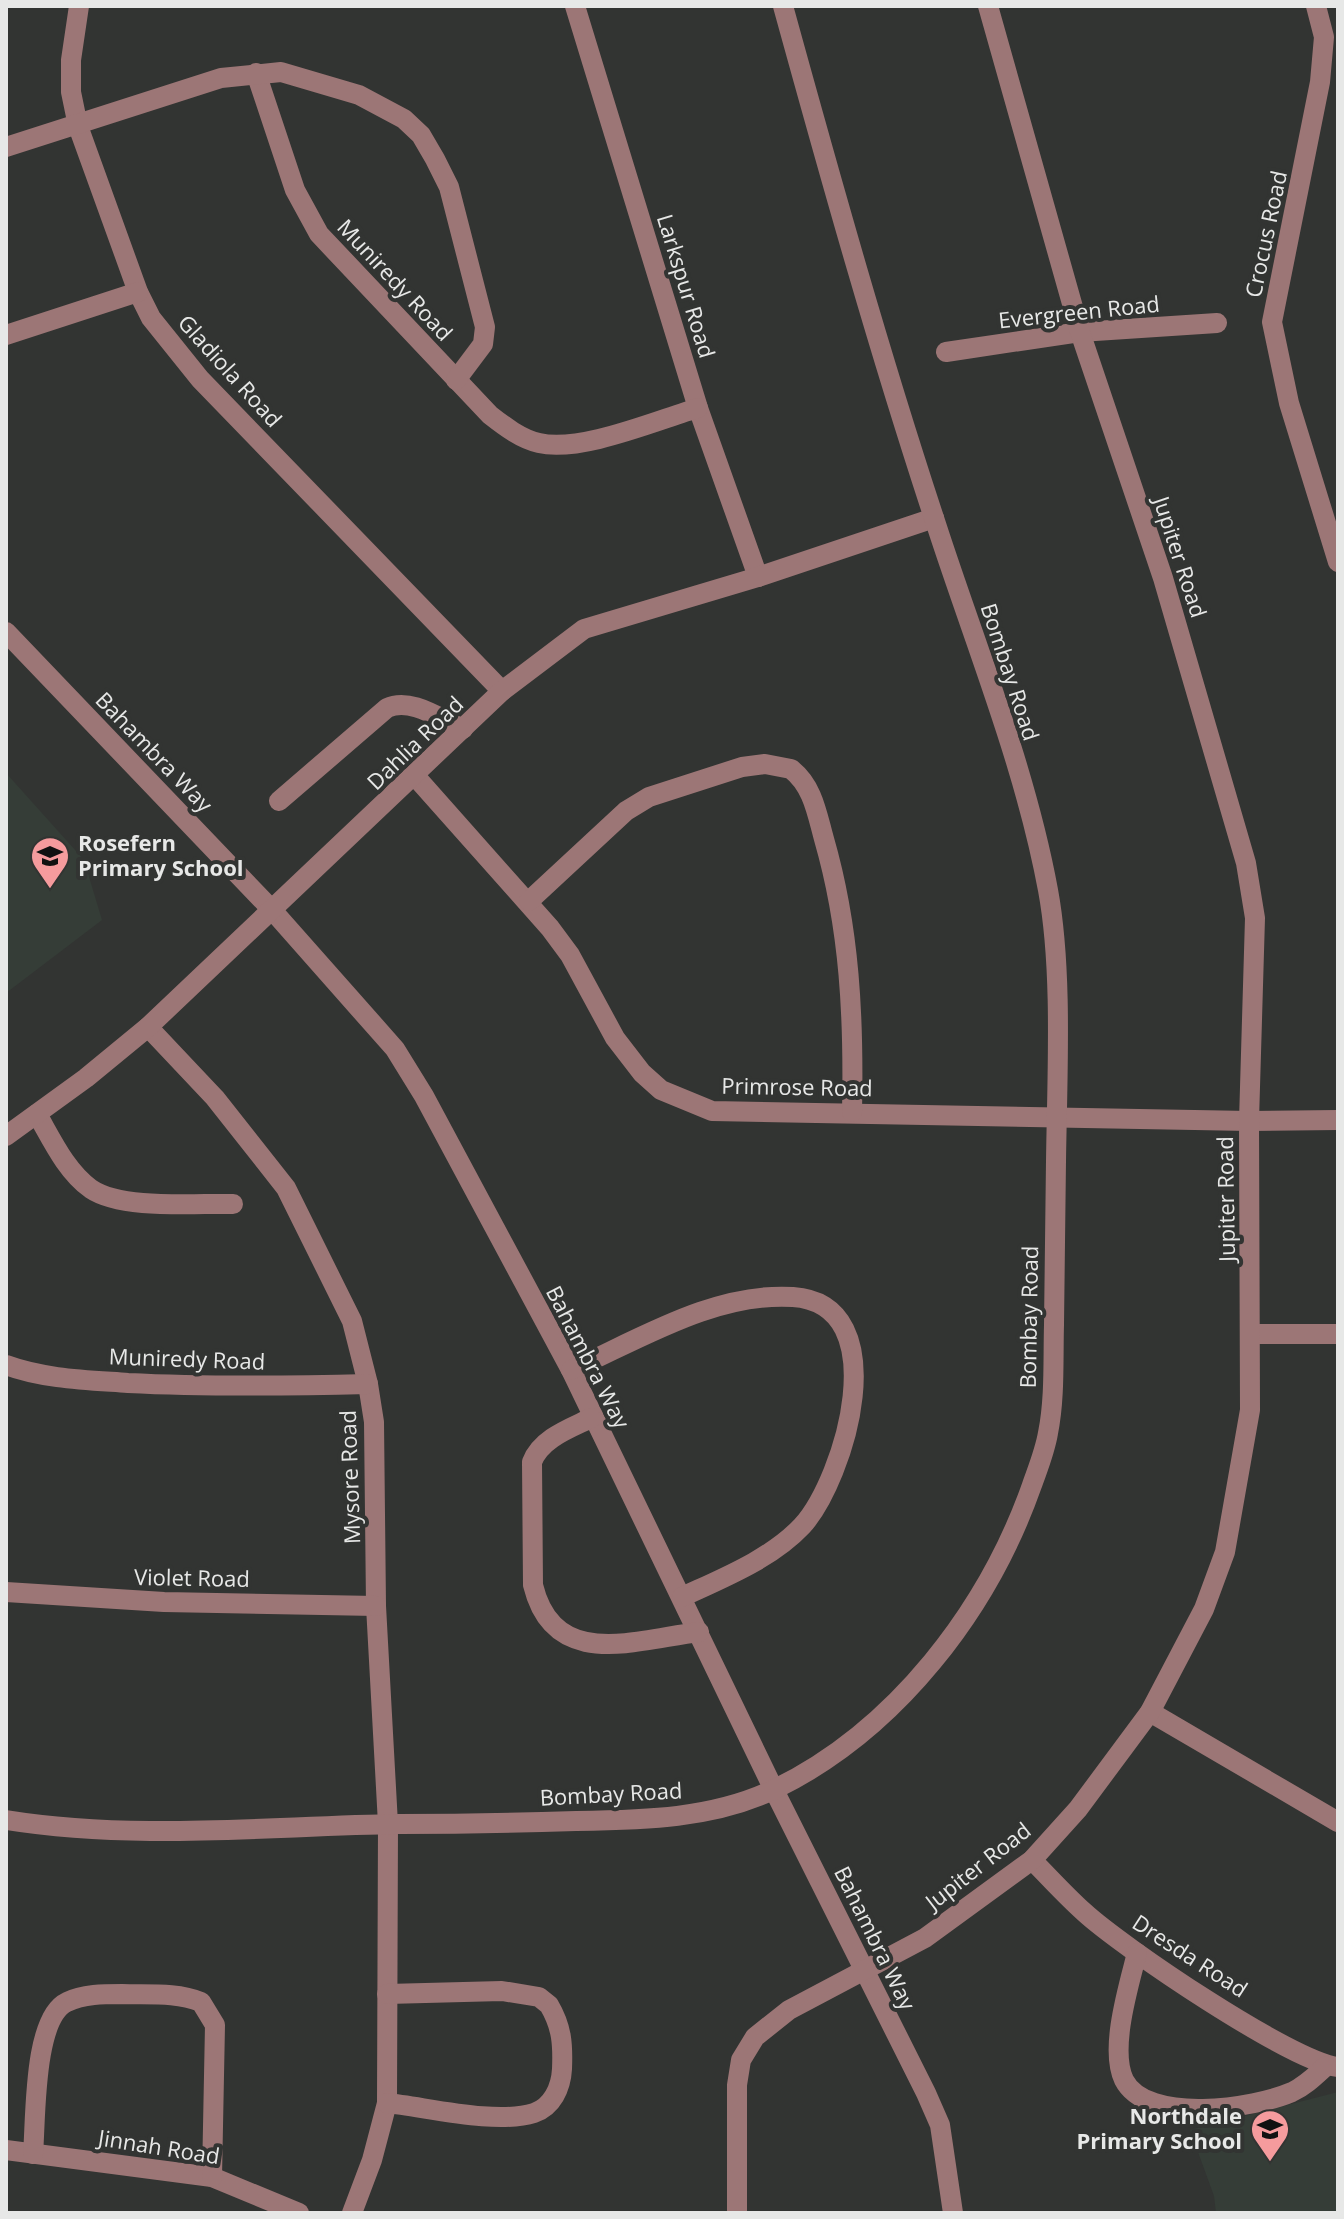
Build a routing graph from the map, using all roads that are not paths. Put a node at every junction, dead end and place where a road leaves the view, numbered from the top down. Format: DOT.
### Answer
graph roads {
  1 [pos="79,6"];
  2 [pos="575,6"];
  3 [pos="783,6"];
  4 [pos="988,6"];
  5 [pos="1316,6"];
  6 [pos="256,73"];
  7 [pos="78,126"];
  8 [pos="6,147"];
  9 [pos="138,292"];
  10 [pos="1217,323"];
  11 [pos="1080,332"];
  12 [pos="6,335"];
  13 [pos="946,352"];
  14 [pos="456,380"];
  15 [pos="698,408"];
  16 [pos="934,518"];
  17 [pos="1338,562"];
  18 [pos="758,577"];
  19 [pos="6,632"];
  20 [pos="502,691"];
  21 [pos="463,729"];
  22 [pos="415,776"];
  23 [pos="279,801"];
  24 [pos="529,901"];
  25 [pos="273,911"];
  26 [pos="148,1027"];
  27 [pos="852,1112"];
  28 [pos="37,1114"];
  29 [pos="1057,1116"];
  30 [pos="1338,1120"];
  31 [pos="1249,1121"];
  32 [pos="6,1136"];
  33 [pos="233,1204"];
  34 [pos="1251,1334"];
  35 [pos="1338,1334"];
  36 [pos="6,1365"];
  37 [pos="571,1370"];
  38 [pos="368,1384"];
  39 [pos="591,1418"];
  40 [pos="6,1592"];
  41 [pos="682,1597"];
  42 [pos="376,1606"];
  43 [pos="699,1632"];
  44 [pos="1150,1712"];
  45 [pos="774,1790"];
  46 [pos="6,1820"];
  47 [pos="1338,1822"];
  48 [pos="388,1824"];
  49 [pos="1032,1860"];
  50 [pos="1137,1953"];
  51 [pos="865,1973"];
  52 [pos="387,1994"];
  53 [pos="1332,2067"];
  54 [pos="387,2103"];
  55 [pos="6,2150"];
  56 [pos="33,2154"];
  57 [pos="212,2177"];
  58 [pos="299,2213"];
  59 [pos="352,2213"];
  60 [pos="737,2213"];
  61 [pos="953,2213"];
  1 -- 7 [label="street, Gladiola Road"];
  2 -- 15 [label="street, Larkspur Road"];
  3 -- 16 [label="street, Bombay Road"];
  4 -- 11 [label="street, Jupiter Road"];
  5 -- 17 [label="street, Crocus Road"];
  6 -- 7 [label="street, Muniredy Road"];
  6 -- 14 [label="street, Muniredy Road"];
  6 -- 14 [label="street, Muniredy Road"];
  7 -- 8 [label="street, Muniredy Road"];
  7 -- 9 [label="street, Gladiola Road"];
  9 -- 12 [label="street"];
  9 -- 20 [label="street, Gladiola Road"];
  10 -- 11 [label="street, Evergreen Road"];
  11 -- 13 [label="street, Evergreen Road"];
  11 -- 31 [label="street, Jupiter Road"];
  14 -- 15 [label="street, Muniredy Road"];
  15 -- 18 [label="street, Larkspur Road"];
  16 -- 18 [label="street, Dahlia Road"];
  16 -- 29 [label="street, Bombay Road"];
  18 -- 20 [label="street, Dahlia Road"];
  19 -- 25 [label="street, Bahambra Way"];
  20 -- 21 [label="street, Dahlia Road"];
  21 -- 22 [label="street, Dahlia Road"];
  21 -- 23 [label="street"];
  22 -- 24 [label="street, Primrose Road"];
  22 -- 25 [label="street, Dahlia Road"];
  24 -- 27 [label="street, Primrose Road"];
  24 -- 27 [label="street"];
  25 -- 26 [label="street, Dahlia Road"];
  25 -- 37 [label="street, Bahambra Way"];
  26 -- 28 [label="street, Dahlia Road"];
  26 -- 38 [label="street, Mysore Road"];
  27 -- 29 [label="street, Primrose Road"];
  28 -- 32 [label="street, Dahlia Road"];
  28 -- 33 [label="street"];
  29 -- 31 [label="street, Primrose Road"];
  29 -- 45 [label="street, Bombay Road"];
  30 -- 31 [label="street, Primrose Road"];
  31 -- 34 [label="street, Jupiter Road"];
  34 -- 35 [label="street"];
  34 -- 44 [label="street, Jupiter Road"];
  36 -- 38 [label="street, Muniredy Road"];
  37 -- 39 [label="street, Bahambra Way"];
  37 -- 41 [label="street"];
  38 -- 42 [label="street, Mysore Road"];
  39 -- 41 [label="street, Bahambra Way"];
  39 -- 43 [label="street"];
  40 -- 42 [label="street, Violet Road"];
  41 -- 43 [label="street, Bahambra Way"];
  42 -- 48 [label="street, Mysore Road"];
  43 -- 45 [label="street, Bahambra Way"];
  44 -- 47 [label="street"];
  44 -- 49 [label="street, Jupiter Road"];
  45 -- 48 [label="street, Bombay Road"];
  45 -- 51 [label="street, Bahambra Way"];
  46 -- 48 [label="street, Bombay Road"];
  48 -- 52 [label="street, Mysore Road"];
  49 -- 50 [label="street, Dresda Road"];
  49 -- 51 [label="street, Jupiter Road"];
  50 -- 53 [label="street, Dresda Road"];
  50 -- 53 [label="street"];
  51 -- 60 [label="street, Jupiter Road"];
  51 -- 61 [label="street, Bahambra Way"];
  52 -- 54 [label="street, Mysore Road"];
  52 -- 54 [label="street"];
  54 -- 59 [label="street, Mysore Road"];
  55 -- 56 [label="street, Jinnah Road"];
  56 -- 57 [label="street, Jinnah Road"];
  56 -- 57 [label="street"];
  57 -- 58 [label="street, Jinnah Road"];
}
